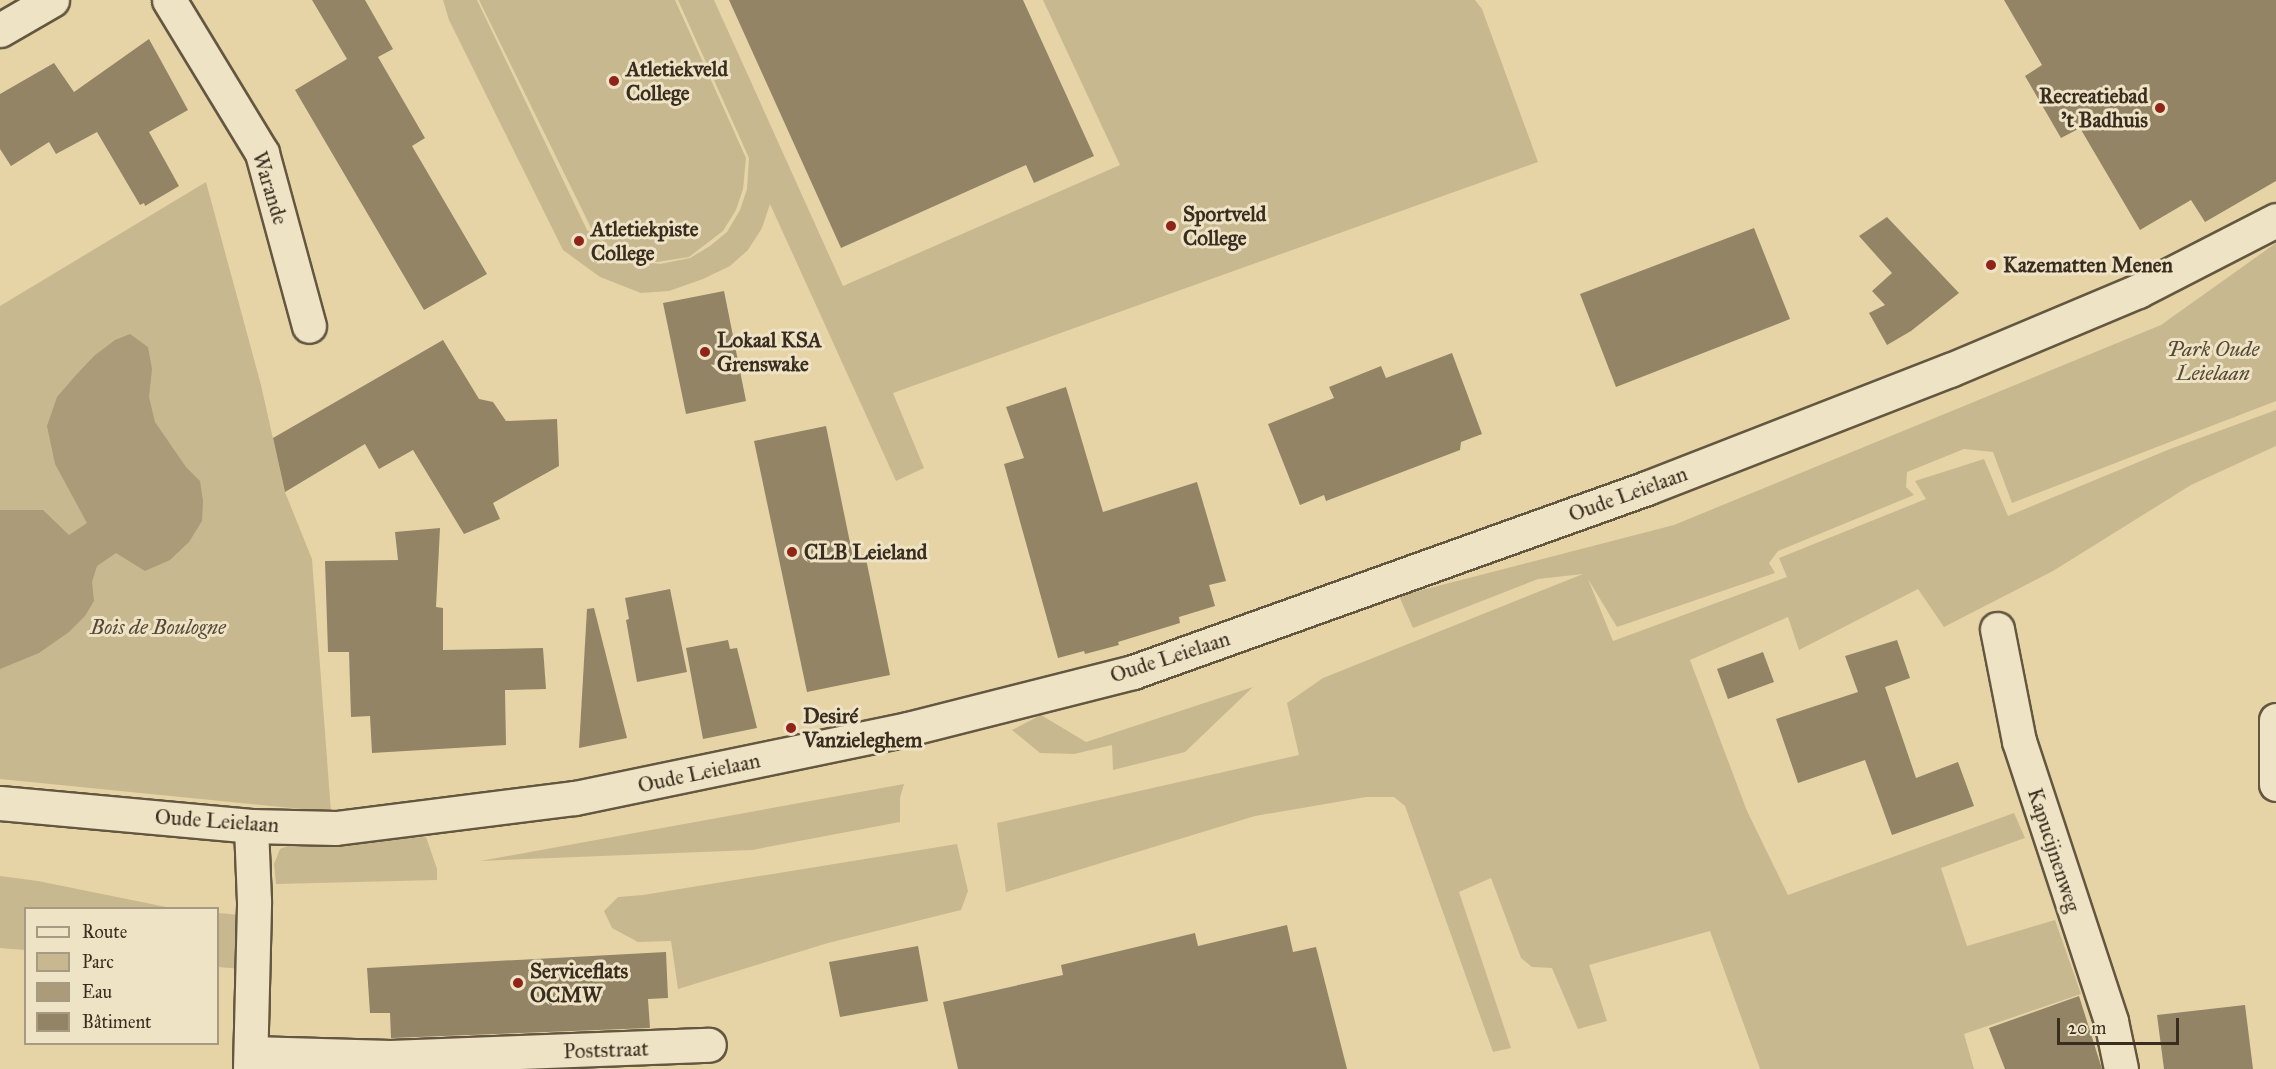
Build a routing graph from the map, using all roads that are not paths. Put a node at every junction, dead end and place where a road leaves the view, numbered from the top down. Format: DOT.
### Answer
graph roads {
  1 [pos="52,0"];
  2 [pos="169,0"];
  3 [pos="0,30"];
  4 [pos="2276,220"];
  5 [pos="309,326"];
  6 [pos="1997,629"];
  7 [pos="2276,720"];
  8 [pos="2276,784"];
  9 [pos="0,803"];
  10 [pos="251,826"];
  11 [pos="709,1045"];
  12 [pos="251,1061"];
  13 [pos="2121,1069"];
  1 -- 3 [label="street"];
  2 -- 5 [label="street, Warande"];
  4 -- 10 [label="street, Oude Leielaan"];
  6 -- 13 [label="street, Kapucijnenweg"];
  7 -- 8 [label="street"];
  9 -- 10 [label="street, Oude Leielaan"];
  10 -- 12 [label="street, Poststraat"];
  11 -- 12 [label="street, Poststraat"];
}
